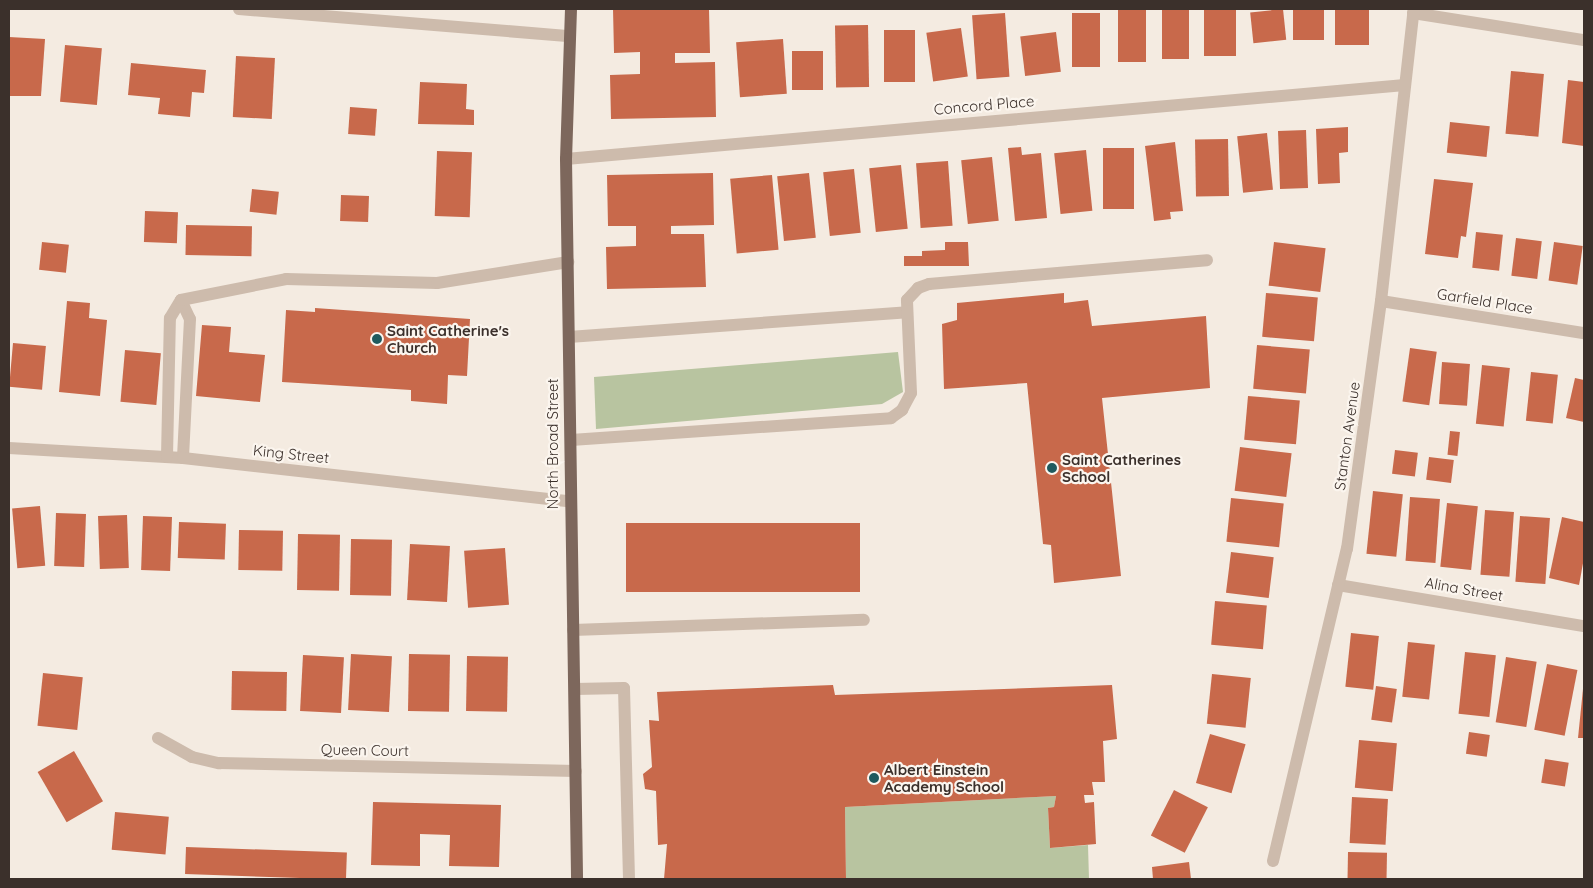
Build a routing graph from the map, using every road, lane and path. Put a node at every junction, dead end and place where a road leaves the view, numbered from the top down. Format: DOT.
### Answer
graph roads {
  1 [pos="239,9"];
  2 [pos="571,9"];
  3 [pos="1413,11"];
  4 [pos="351,13"];
  5 [pos="570,36"];
  6 [pos="1584,40"];
  7 [pos="1404,85"];
  8 [pos="566,159"];
  9 [pos="1207,260"];
  10 [pos="568,262"];
  11 [pos="182,300"];
  12 [pos="1381,301"];
  13 [pos="907,312"];
  14 [pos="1584,333"];
  15 [pos="569,337"];
  16 [pos="571,440"];
  17 [pos="9,448"];
  18 [pos="167,457"];
  19 [pos="183,458"];
  20 [pos="569,501"];
  21 [pos="1338,585"];
  22 [pos="864,620"];
  23 [pos="1584,626"];
  24 [pos="573,630"];
  25 [pos="575,689"];
  26 [pos="158,738"];
  27 [pos="576,771"];
  28 [pos="1274,861"];
  29 [pos="577,879"];
  30 [pos="629,879"];
  1 -- 4 [label="street"];
  2 -- 5 [label="main road, North Broad Street"];
  3 -- 6 [label="street"];
  3 -- 7 [label="street, Stanton Avenue"];
  4 -- 5 [label="street"];
  5 -- 8 [label="main road, North Broad Street"];
  7 -- 8 [label="street, Concord Place"];
  7 -- 12 [label="street, Stanton Avenue"];
  8 -- 10 [label="main road, North Broad Street"];
  9 -- 13 [label="street"];
  10 -- 11 [label="street"];
  10 -- 15 [label="main road, North Broad Street"];
  11 -- 18 [label="street"];
  11 -- 19 [label="street"];
  12 -- 14 [label="street, Garfield Place"];
  12 -- 21 [label="street, Stanton Avenue"];
  13 -- 15 [label="street"];
  13 -- 16 [label="street"];
  15 -- 16 [label="main road, North Broad Street"];
  16 -- 20 [label="main road, North Broad Street"];
  17 -- 18 [label="street, King Street"];
  18 -- 19 [label="street, King Street"];
  19 -- 20 [label="street, King Street"];
  20 -- 24 [label="main road, North Broad Street"];
  21 -- 23 [label="street, Alina Street"];
  21 -- 28 [label="street, Stanton Avenue"];
  22 -- 24 [label="street"];
  24 -- 25 [label="main road, North Broad Street"];
  25 -- 27 [label="main road, North Broad Street"];
  25 -- 30 [label="street"];
  26 -- 27 [label="street, Queen Court"];
  27 -- 29 [label="main road, North Broad Street"];
}
